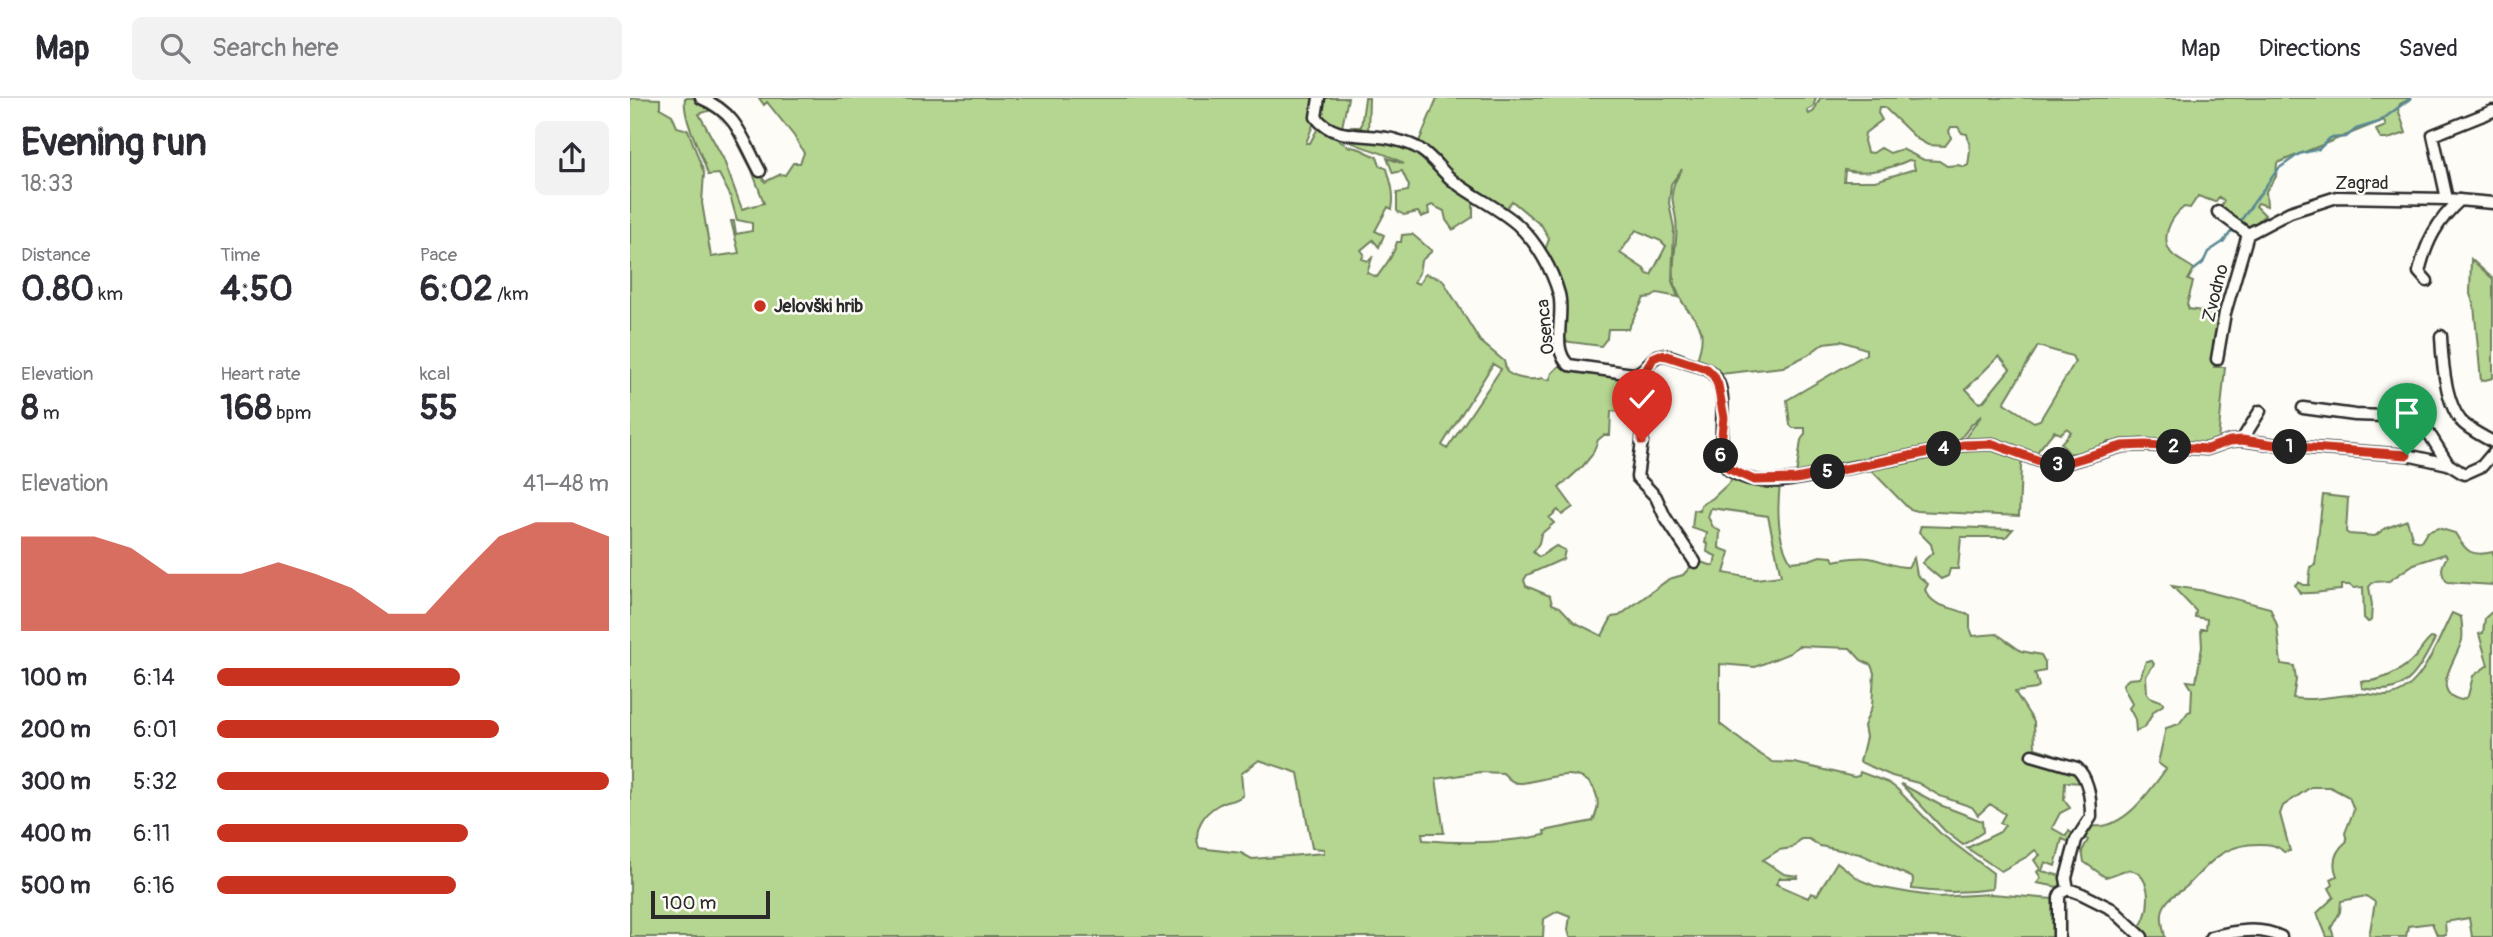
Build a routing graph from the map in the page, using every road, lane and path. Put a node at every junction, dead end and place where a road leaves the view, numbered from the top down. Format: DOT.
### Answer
graph roads {
  1 [pos="701,98"];
  2 [pos="1319,98"];
  3 [pos="2493,111"];
  4 [pos="760,171"];
  5 [pos="2447,199"];
  6 [pos="2460,201"];
  7 [pos="2493,203"];
  8 [pos="2218,212"];
  9 [pos="2240,229"];
  10 [pos="2427,281"];
  11 [pos="2441,336"];
  12 [pos="2217,359"];
  13 [pos="1647,369"];
  14 [pos="2303,408"];
  15 [pos="2260,411"];
  16 [pos="2242,440"];
  17 [pos="2493,442"];
  18 [pos="2493,453"];
  19 [pos="2448,464"];
  20 [pos="1695,562"];
  21 [pos="2032,755"];
  22 [pos="2068,889"];
  23 [pos="2059,937"];
  24 [pos="2142,937"];
  25 [pos="2211,937"];
  26 [pos="2281,937"];
  1 -- 4 [label="street"];
  2 -- 13 [label="street, Osenca"];
  3 -- 5 [label="street"];
  5 -- 6 [label="street, Zagrad"];
  5 -- 9 [label="street, Zagrad"];
  6 -- 7 [label="street, Zagrad"];
  6 -- 10 [label="street"];
  8 -- 9 [label="street"];
  9 -- 12 [label="street, Zvodno"];
  11 -- 17 [label="street"];
  13 -- 16 [label="street, Osenca"];
  13 -- 20 [label="street"];
  14 -- 19 [label="street"];
  15 -- 16 [label="street"];
  16 -- 19 [label="street"];
  18 -- 19 [label="street"];
  21 -- 22 [label="street"];
  22 -- 23 [label="street"];
  22 -- 24 [label="street"];
  25 -- 26 [label="street"];
}
